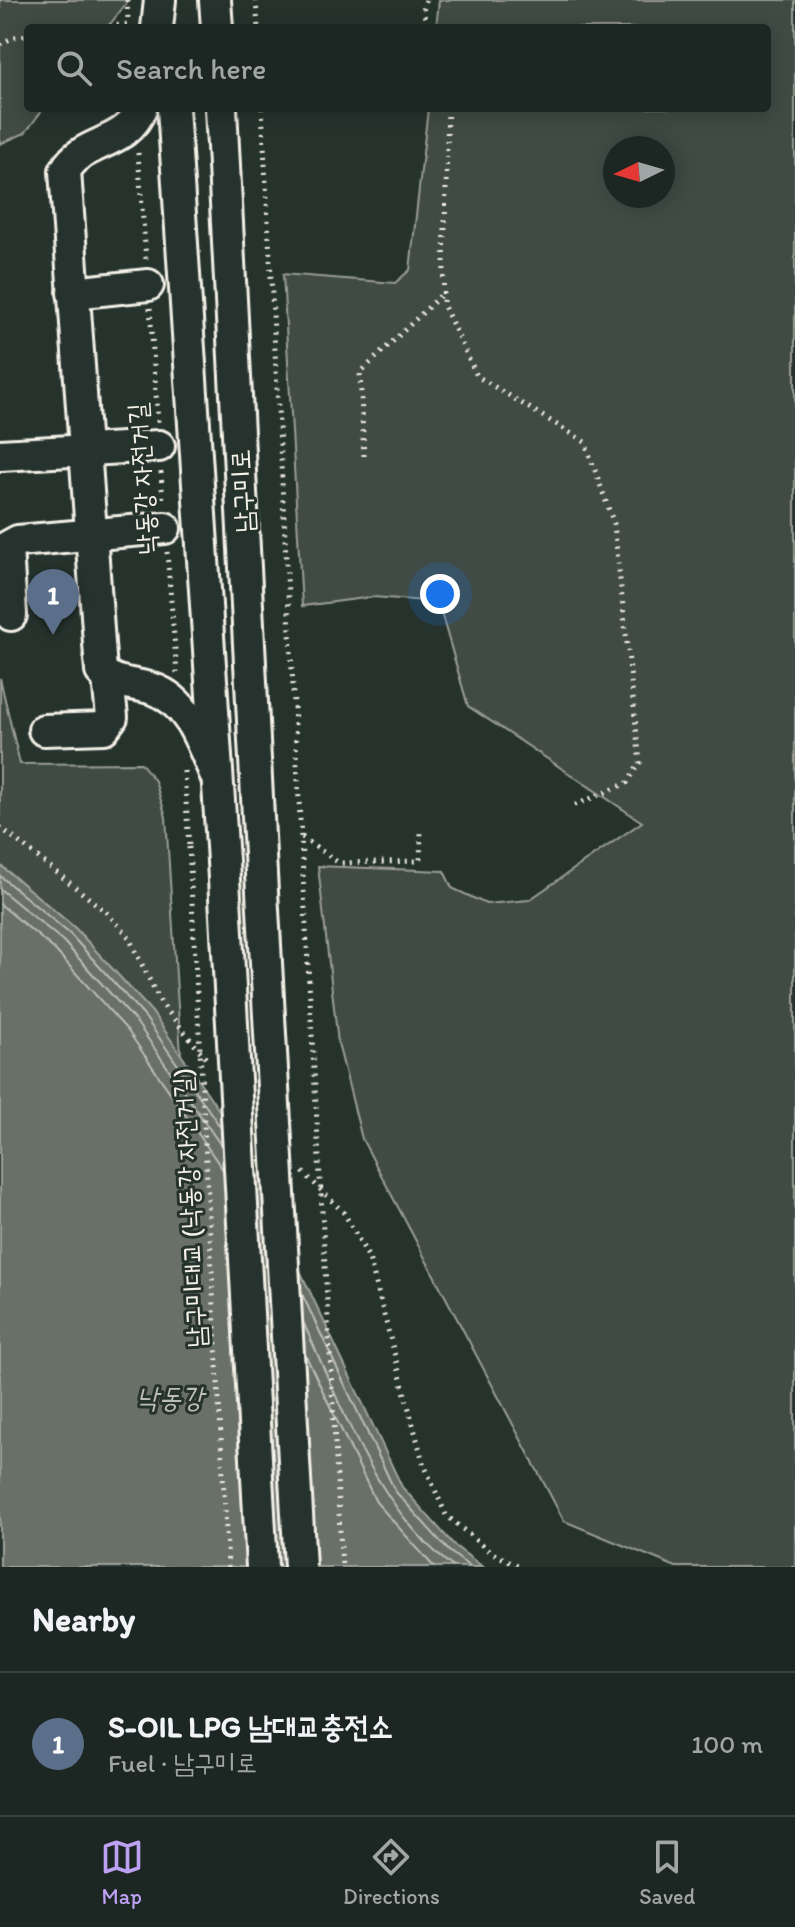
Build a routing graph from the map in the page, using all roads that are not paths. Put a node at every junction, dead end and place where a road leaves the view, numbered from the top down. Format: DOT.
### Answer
graph roads {
  1 [pos="163,0"];
  2 [pos="215,0"];
  3 [pos="141,24"];
  4 [pos="167,24"];
  5 [pos="217,24"];
  6 [pos="173,112"];
  7 [pos="221,112"];
  8 [pos="130,123"];
  9 [pos="148,285"];
  10 [pos="73,293"];
  11 [pos="159,446"];
  12 [pos="85,451"];
  13 [pos="0,455"];
  14 [pos="165,528"];
  15 [pos="91,536"];
  16 [pos="11,615"];
  17 [pos="108,679"];
  18 [pos="44,730"];
  19 [pos="216,776"];
  20 [pos="262,1567"];
  21 [pos="300,1567"];
  1 -- 3 [label="street"];
  1 -- 4 [label="street"];
  2 -- 5 [label="street"];
  6 -- 19 [label="street, 남구미로"];
  7 -- 21 [label="street, 남구미로, bridge"];
  8 -- 10 [label="street"];
  9 -- 10 [label="street"];
  10 -- 12 [label="street"];
  11 -- 12 [label="street"];
  12 -- 13 [label="street"];
  12 -- 15 [label="street"];
  14 -- 15 [label="street"];
  15 -- 16 [label="street"];
  15 -- 17 [label="street"];
  17 -- 18 [label="street"];
  17 -- 19 [label="street"];
  19 -- 20 [label="street, 남구미로, bridge"];
}
